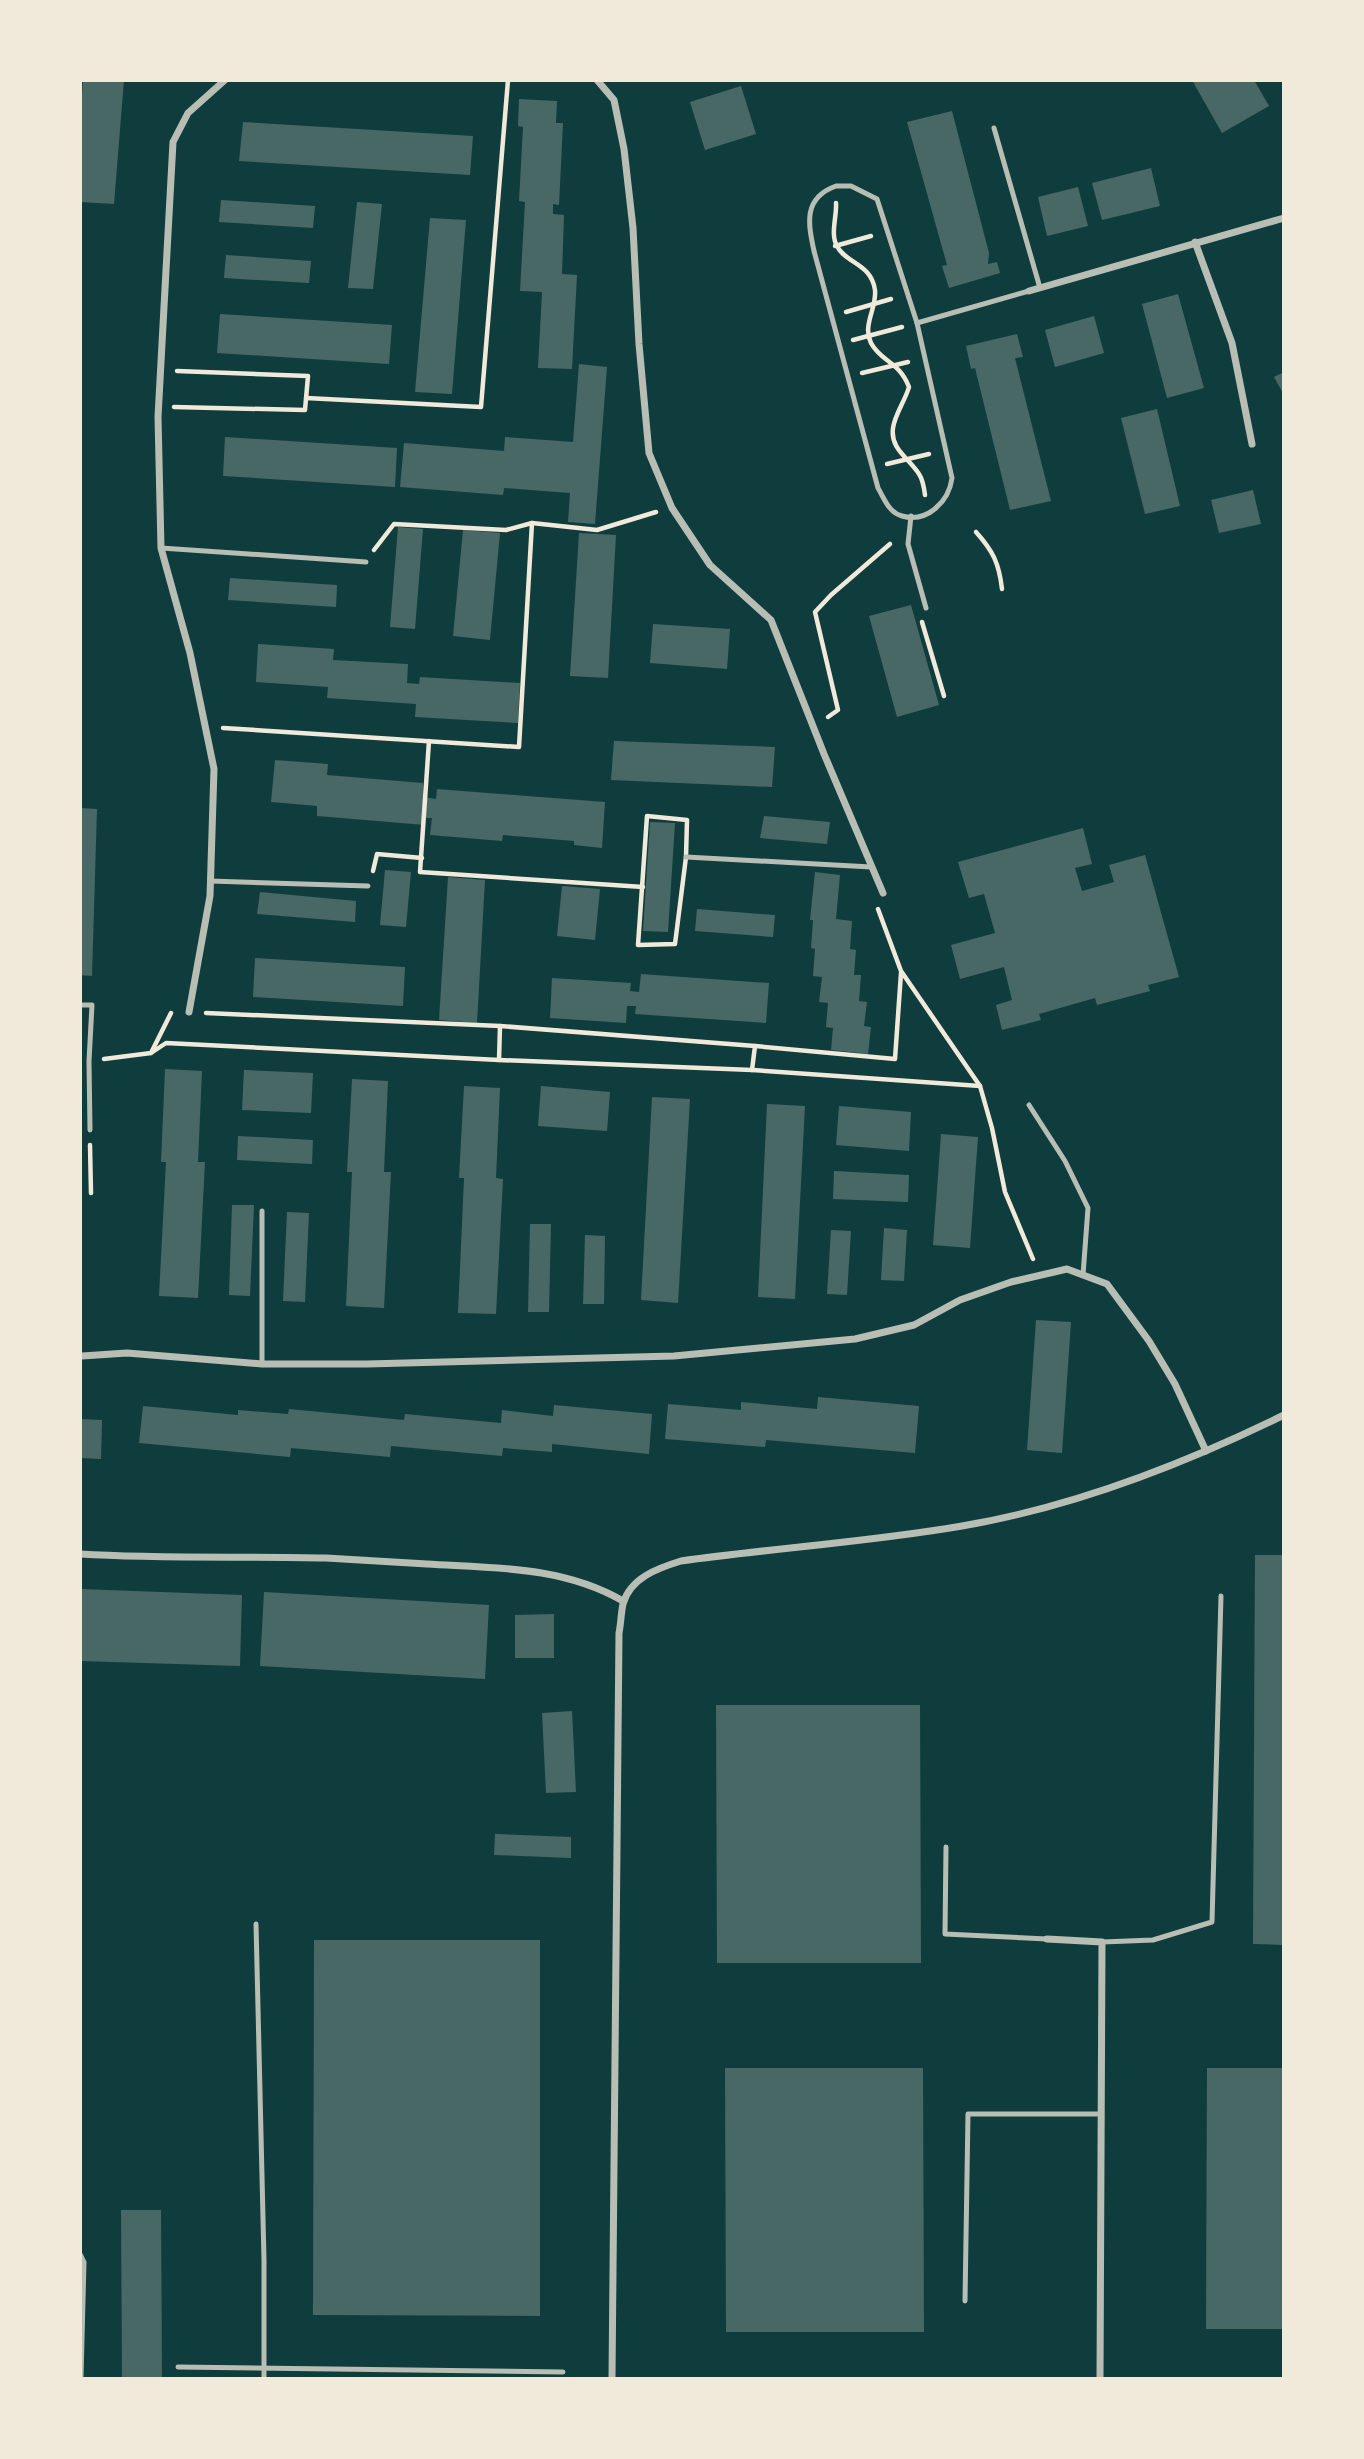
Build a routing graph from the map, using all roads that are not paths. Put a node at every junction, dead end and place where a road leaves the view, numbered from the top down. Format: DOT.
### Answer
graph roads {
  1 [pos="225,80"];
  2 [pos="597,80"];
  3 [pos="994,128"];
  4 [pos="1283,218"];
  5 [pos="1195,242"];
  6 [pos="1040,288"];
  7 [pos="1029,291"];
  8 [pos="917,323"];
  9 [pos="1252,444"];
  10 [pos="912,516"];
  11 [pos="161,548"];
  12 [pos="366,562"];
  13 [pos="926,608"];
  14 [pos="686,857"];
  15 [pos="871,867"];
  16 [pos="210,881"];
  17 [pos="368,886"];
  18 [pos="883,893"];
  19 [pos="80,1005"];
  20 [pos="189,1012"];
  21 [pos="1029,1105"];
  22 [pos="90,1130"];
  23 [pos="262,1211"];
  24 [pos="1083,1275"];
  25 [pos="82,1356"];
  26 [pos="262,1364"];
  27 [pos="1283,1415"];
  28 [pos="1206,1451"];
  29 [pos="80,1554"];
  30 [pos="1221,1596"];
  31 [pos="624,1601"];
  32 [pos="946,1847"];
  33 [pos="256,1924"];
  34 [pos="1047,1939"];
  35 [pos="1102,1942"];
  36 [pos="1101,2114"];
  37 [pos="80,2253"];
  38 [pos="965,2301"];
  39 [pos="178,2367"];
  40 [pos="264,2368"];
  41 [pos="564,2372"];
  42 [pos="81,2378"];
  43 [pos="264,2378"];
  44 [pos="612,2378"];
  45 [pos="1100,2378"];
  1 -- 11 [label="street"];
  2 -- 15 [label="street"];
  3 -- 6 [label="lane"];
  4 -- 5 [label="street"];
  5 -- 6 [label="street"];
  5 -- 9 [label="street"];
  6 -- 7 [label="street"];
  7 -- 8 [label="lane"];
  8 -- 10 [label="lane"];
  8 -- 10 [label="lane"];
  10 -- 13 [label="lane"];
  11 -- 12 [label="lane"];
  11 -- 16 [label="street"];
  14 -- 15 [label="lane"];
  15 -- 18 [label="street"];
  16 -- 17 [label="lane"];
  16 -- 20 [label="street"];
  19 -- 22 [label="lane"];
  21 -- 24 [label="lane"];
  23 -- 26 [label="lane"];
  24 -- 26 [label="street"];
  24 -- 28 [label="street"];
  25 -- 26 [label="street"];
  27 -- 28 [label="street"];
  28 -- 31 [label="street"];
  29 -- 31 [label="street"];
  30 -- 35 [label="lane"];
  31 -- 44 [label="street"];
  32 -- 34 [label="lane"];
  33 -- 40 [label="lane"];
  34 -- 35 [label="street"];
  35 -- 36 [label="street"];
  36 -- 38 [label="lane"];
  36 -- 45 [label="street"];
  37 -- 42 [label="lane"];
  39 -- 40 [label="lane"];
  40 -- 41 [label="lane"];
  40 -- 43 [label="lane"];
}
